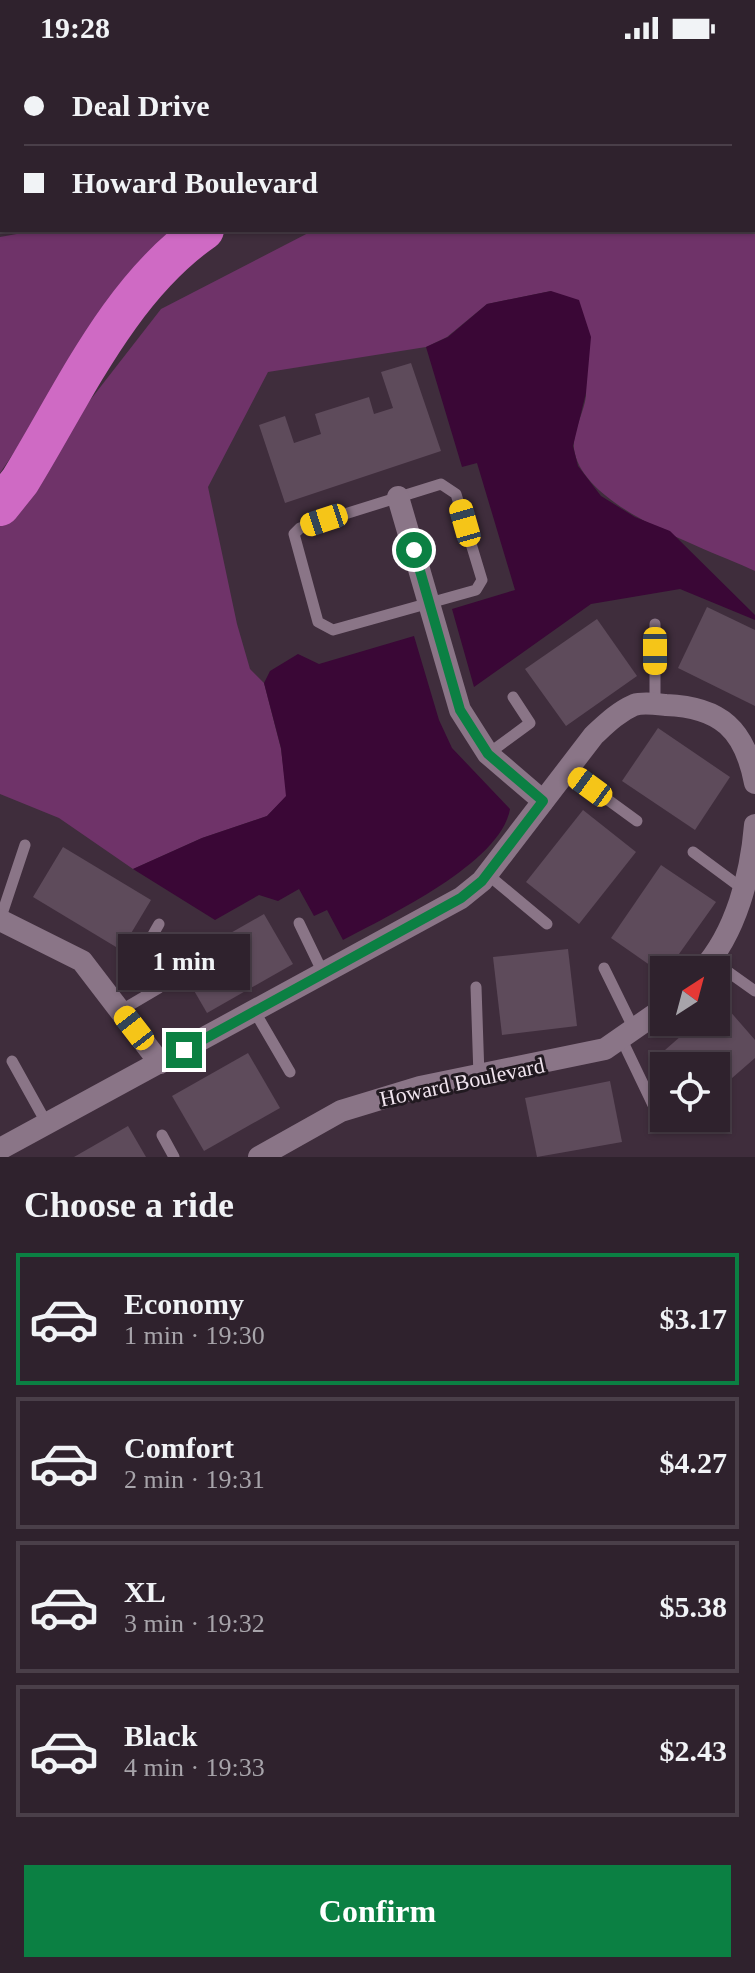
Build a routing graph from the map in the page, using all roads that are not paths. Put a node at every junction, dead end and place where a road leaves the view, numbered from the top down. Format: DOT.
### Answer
graph roads {
  1 [pos="202,232"];
  2 [pos="398,497"];
  3 [pos="0,506"];
  4 [pos="429,603"];
  5 [pos="655,624"];
  6 [pos="513,697"];
  7 [pos="655,704"];
  8 [pos="748,736"];
  9 [pos="488,754"];
  10 [pos="567,770"];
  11 [pos="755,783"];
  12 [pos="543,801"];
  13 [pos="637,821"];
  14 [pos="755,825"];
  15 [pos="25,845"];
  16 [pos="753,848"];
  17 [pos="693,852"];
  18 [pos="487,874"];
  19 [pos="743,889"];
  20 [pos="0,920"];
  21 [pos="299,923"];
  22 [pos="159,924"];
  23 [pos="547,924"];
  24 [pos="711,956"];
  25 [pos="604,968"];
  26 [pos="324,975"];
  27 [pos="730,978"];
  28 [pos="476,987"];
  29 [pos="755,991"];
  30 [pos="120,1011"];
  31 [pos="255,1012"];
  32 [pos="650,1018"];
  33 [pos="628,1033"];
  34 [pos="12,1061"];
  35 [pos="160,1063"];
  36 [pos="290,1072"];
  37 [pos="479,1076"];
  38 [pos="650,1095"];
  39 [pos="47,1124"];
  40 [pos="162,1135"];
  41 [pos="0,1149"];
  42 [pos="174,1157"];
  43 [pos="259,1157"];
  1 -- 3 [label="highway"];
  2 -- 4 [label="street"];
  2 -- 4 [label="lane"];
  2 -- 4 [label="lane"];
  4 -- 9 [label="street"];
  5 -- 7 [label="lane"];
  6 -- 9 [label="lane"];
  7 -- 8 [label="street"];
  7 -- 10 [label="street"];
  8 -- 11 [label="street"];
  9 -- 12 [label="street"];
  10 -- 12 [label="street"];
  10 -- 13 [label="lane"];
  12 -- 18 [label="street"];
  14 -- 16 [label="street"];
  15 -- 20 [label="lane"];
  16 -- 19 [label="street"];
  17 -- 19 [label="lane"];
  18 -- 23 [label="lane"];
  18 -- 26 [label="street"];
  19 -- 24 [label="street"];
  20 -- 30 [label="street"];
  21 -- 26 [label="lane"];
  22 -- 30 [label="lane"];
  25 -- 33 [label="lane"];
  26 -- 31 [label="street"];
  27 -- 29 [label="lane"];
  28 -- 37 [label="lane"];
  30 -- 35 [label="street"];
  31 -- 35 [label="street"];
  31 -- 36 [label="lane"];
  32 -- 33 [label="street, Howard Boulevard"];
  33 -- 37 [label="street, Howard Boulevard"];
  33 -- 38 [label="lane"];
  34 -- 39 [label="lane"];
  35 -- 39 [label="street"];
  37 -- 43 [label="street, Howard Boulevard"];
  39 -- 41 [label="street"];
  40 -- 42 [label="lane"];
}
